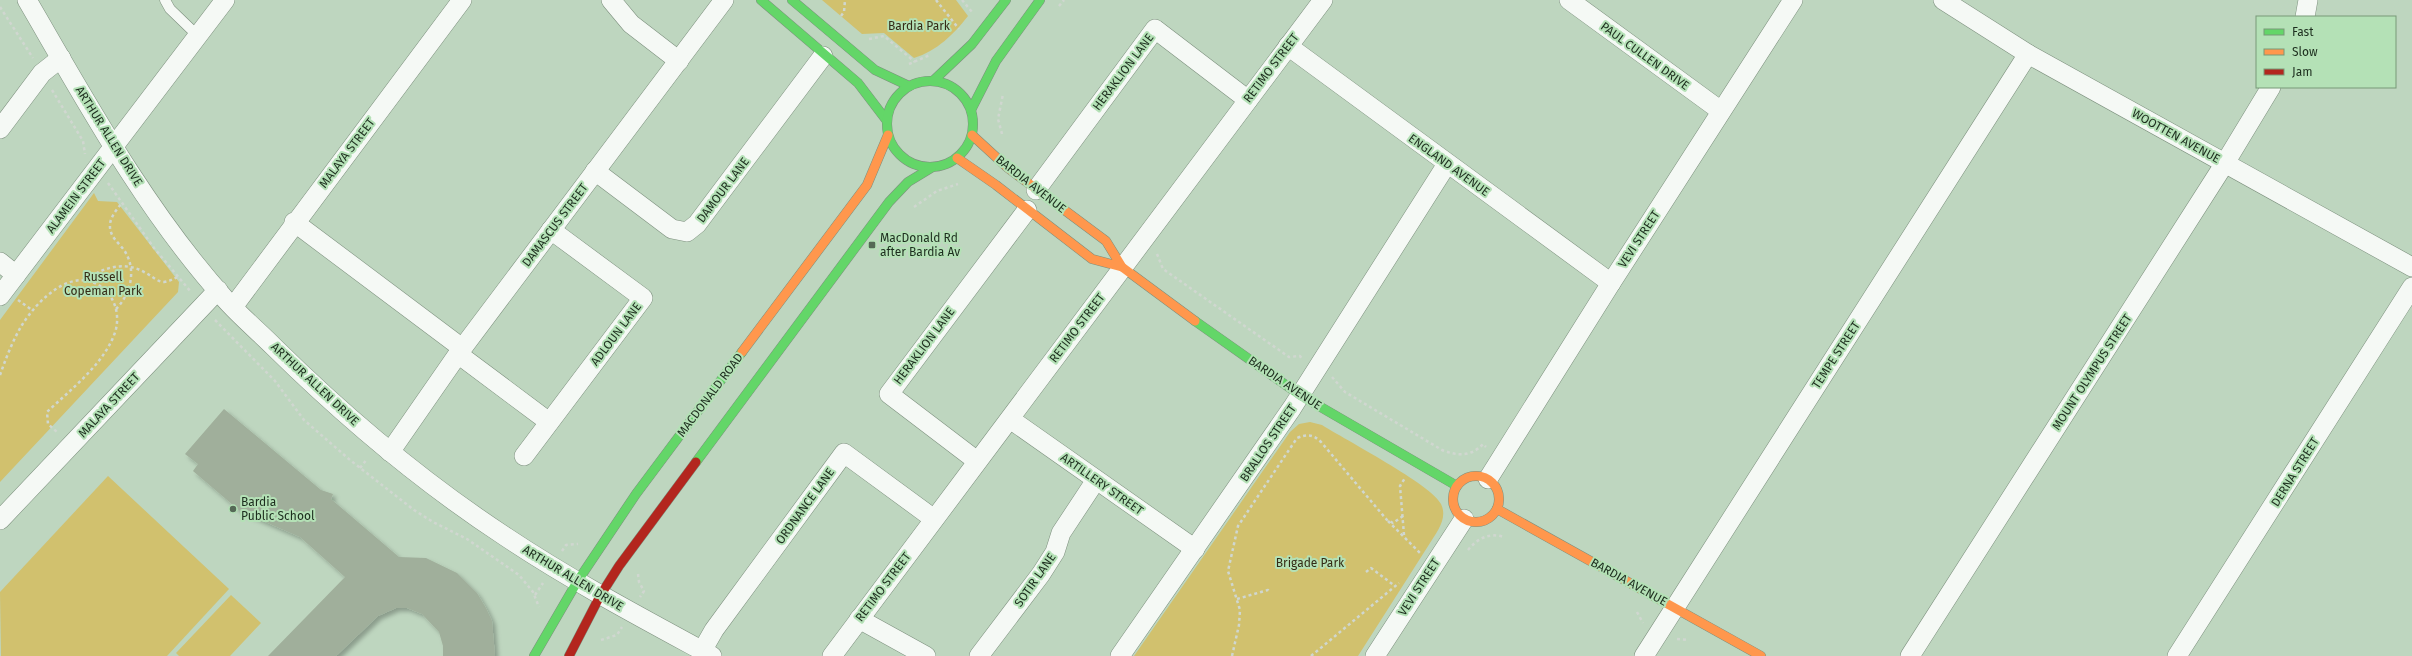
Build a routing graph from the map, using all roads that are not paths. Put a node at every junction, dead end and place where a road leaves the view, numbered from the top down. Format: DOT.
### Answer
graph roads {
  1 [pos="27,0"];
  2 [pos="165,0"];
  3 [pos="225,0"];
  4 [pos="462,0"];
  5 [pos="611,0"];
  6 [pos="724,0"];
  7 [pos="761,0"];
  8 [pos="792,0"];
  9 [pos="1006,0"];
  10 [pos="1040,0"];
  11 [pos="1323,0"];
  12 [pos="1569,0"];
  13 [pos="1793,0"];
  14 [pos="1943,0"];
  15 [pos="2308,0"];
  16 [pos="2305,16"];
  17 [pos="198,36"];
  18 [pos="1288,46"];
  19 [pos="2028,54"];
  20 [pos="823,56"];
  21 [pos="61,58"];
  22 [pos="678,61"];
  23 [pos="933,81"];
  24 [pos="909,86"];
  25 [pos="2270,88"];
  26 [pos="1248,100"];
  27 [pos="971,110"];
  28 [pos="1720,112"];
  29 [pos="887,121"];
  30 [pos="0,129"];
  31 [pos="972,135"];
  32 [pos="888,136"];
  33 [pos="113,148"];
  34 [pos="957,158"];
  35 [pos="2225,163"];
  36 [pos="1447,164"];
  37 [pos="931,168"];
  38 [pos="595,171"];
  39 [pos="1036,190"];
  40 [pos="1027,210"];
  41 [pos="294,222"];
  42 [pos="551,230"];
  43 [pos="0,262"];
  44 [pos="1122,267"];
  45 [pos="2412,267"];
  46 [pos="16,275"];
  47 [pos="1611,283"];
  48 [pos="2412,287"];
  49 [pos="218,290"];
  50 [pos="0,296"];
  51 [pos="233,306"];
  52 [pos="460,351"];
  53 [pos="1300,396"];
  54 [pos="1010,419"];
  55 [pos="549,422"];
  56 [pos="390,452"];
  57 [pos="524,456"];
  58 [pos="977,461"];
  59 [pos="1488,479"];
  60 [pos="1096,480"];
  61 [pos="1456,486"];
  62 [pos="1497,509"];
  63 [pos="934,519"];
  64 [pos="1464,519"];
  65 [pos="0,520"];
  66 [pos="1195,550"];
  67 [pos="577,582"];
  68 [pos="600,596"];
  69 [pos="1674,608"];
  70 [pos="859,619"];
  71 [pos="708,654"];
  72 [pos="534,656"];
  73 [pos="569,656"];
  74 [pos="832,656"];
  75 [pos="926,656"];
  76 [pos="979,656"];
  77 [pos="1120,656"];
  78 [pos="1375,656"];
  79 [pos="1644,656"];
  80 [pos="1761,656"];
  81 [pos="1910,656"];
  82 [pos="2177,656"];
  1 -- 21 [label="street, ARTHUR ALLEN DRIVE"];
  2 -- 17 [label="lane"];
  3 -- 17 [label="street, ALAMEIN STREET"];
  4 -- 41 [label="street, MALAYA STREET"];
  5 -- 22 [label="street"];
  6 -- 22 [label="street, DAMASCUS STREET"];
  7 -- 20 [label="street"];
  8 -- 24 [label="street"];
  9 -- 23 [label="street"];
  10 -- 27 [label="street"];
  11 -- 18 [label="street, RETIMO STREET"];
  12 -- 28 [label="street, PAUL CULLEN DRIVE"];
  13 -- 28 [label="street, VEVI STREET"];
  14 -- 19 [label="street, WOOTTEN AVENUE"];
  15 -- 16 [label="street"];
  17 -- 33 [label="street, ALAMEIN STREET"];
  18 -- 26 [label="street, RETIMO STREET"];
  18 -- 36 [label="street, ENGLAND AVENUE"];
  19 -- 35 [label="street, WOOTTEN AVENUE"];
  19 -- 69 [label="street, TEMPE STREET"];
  20 -- 29 [label="street"];
  20 -- 38 [label="street, DAMOUR LANE"];
  21 -- 30 [label="street"];
  21 -- 33 [label="street, ARTHUR ALLEN DRIVE"];
  22 -- 38 [label="street, DAMASCUS STREET"];
  23 -- 24 [label="street"];
  23 -- 27 [label="street"];
  24 -- 29 [label="street"];
  25 -- 35 [label="street, MOUNT OLYMPUS STREET"];
  26 -- 39 [label="street, HERAKLION LANE"];
  26 -- 44 [label="street, RETIMO STREET"];
  27 -- 31 [label="street"];
  28 -- 47 [label="street, VEVI STREET"];
  29 -- 32 [label="street"];
  31 -- 34 [label="street"];
  31 -- 39 [label="street, BARDIA AVENUE"];
  32 -- 37 [label="street"];
  32 -- 67 [label="street, MACDONALD ROAD"];
  33 -- 46 [label="street, ALAMEIN STREET"];
  33 -- 49 [label="street, ARTHUR ALLEN DRIVE"];
  34 -- 37 [label="street"];
  34 -- 40 [label="street, BARDIA AVENUE"];
  35 -- 45 [label="street, WOOTTEN AVENUE"];
  35 -- 81 [label="street, MOUNT OLYMPUS STREET"];
  36 -- 47 [label="street, ENGLAND AVENUE"];
  36 -- 53 [label="street, BRALLOS STREET"];
  37 -- 68 [label="street"];
  38 -- 42 [label="street, DAMASCUS STREET"];
  39 -- 44 [label="street, BARDIA AVENUE"];
  40 -- 44 [label="street, BARDIA AVENUE"];
  40 -- 58 [label="street, HERAKLION LANE"];
  41 -- 51 [label="street, MALAYA STREET"];
  41 -- 52 [label="street"];
  42 -- 52 [label="street, DAMASCUS STREET"];
  42 -- 55 [label="street, ADLOUN LANE"];
  43 -- 46 [label="street"];
  44 -- 53 [label="street, BARDIA AVENUE"];
  44 -- 54 [label="street, RETIMO STREET"];
  46 -- 50 [label="street, ALAMEIN STREET"];
  47 -- 59 [label="street, VEVI STREET"];
  48 -- 82 [label="street, DERNA STREET"];
  49 -- 51 [label="street, ARTHUR ALLEN DRIVE"];
  49 -- 65 [label="street, MALAYA STREET"];
  51 -- 56 [label="street, ARTHUR ALLEN DRIVE"];
  52 -- 55 [label="street"];
  52 -- 56 [label="street, DAMASCUS STREET"];
  53 -- 61 [label="street, BARDIA AVENUE"];
  53 -- 66 [label="street, BRALLOS STREET"];
  54 -- 58 [label="street, RETIMO STREET"];
  54 -- 60 [label="street, ARTILLERY STREET"];
  55 -- 57 [label="street, ADLOUN LANE"];
  56 -- 67 [label="street, ARTHUR ALLEN DRIVE"];
  58 -- 63 [label="street, RETIMO STREET"];
  59 -- 61 [label="street"];
  59 -- 62 [label="street"];
  60 -- 66 [label="street, ARTILLERY STREET"];
  60 -- 76 [label="street, SOTIR LANE"];
  61 -- 64 [label="street"];
  62 -- 64 [label="street"];
  62 -- 69 [label="street, BARDIA AVENUE"];
  63 -- 70 [label="street, RETIMO STREET"];
  63 -- 71 [label="street, ORDNANCE LANE"];
  64 -- 78 [label="street, VEVI STREET"];
  66 -- 77 [label="street, BRALLOS STREET"];
  67 -- 68 [label="street, ARTHUR ALLEN DRIVE"];
  67 -- 72 [label="street, MACDONALD ROAD"];
  68 -- 71 [label="street, ARTHUR ALLEN DRIVE"];
  68 -- 73 [label="street"];
  69 -- 79 [label="street, TEMPE STREET"];
  69 -- 80 [label="street, BARDIA AVENUE"];
  70 -- 74 [label="street, RETIMO STREET"];
  70 -- 75 [label="street"];
}
